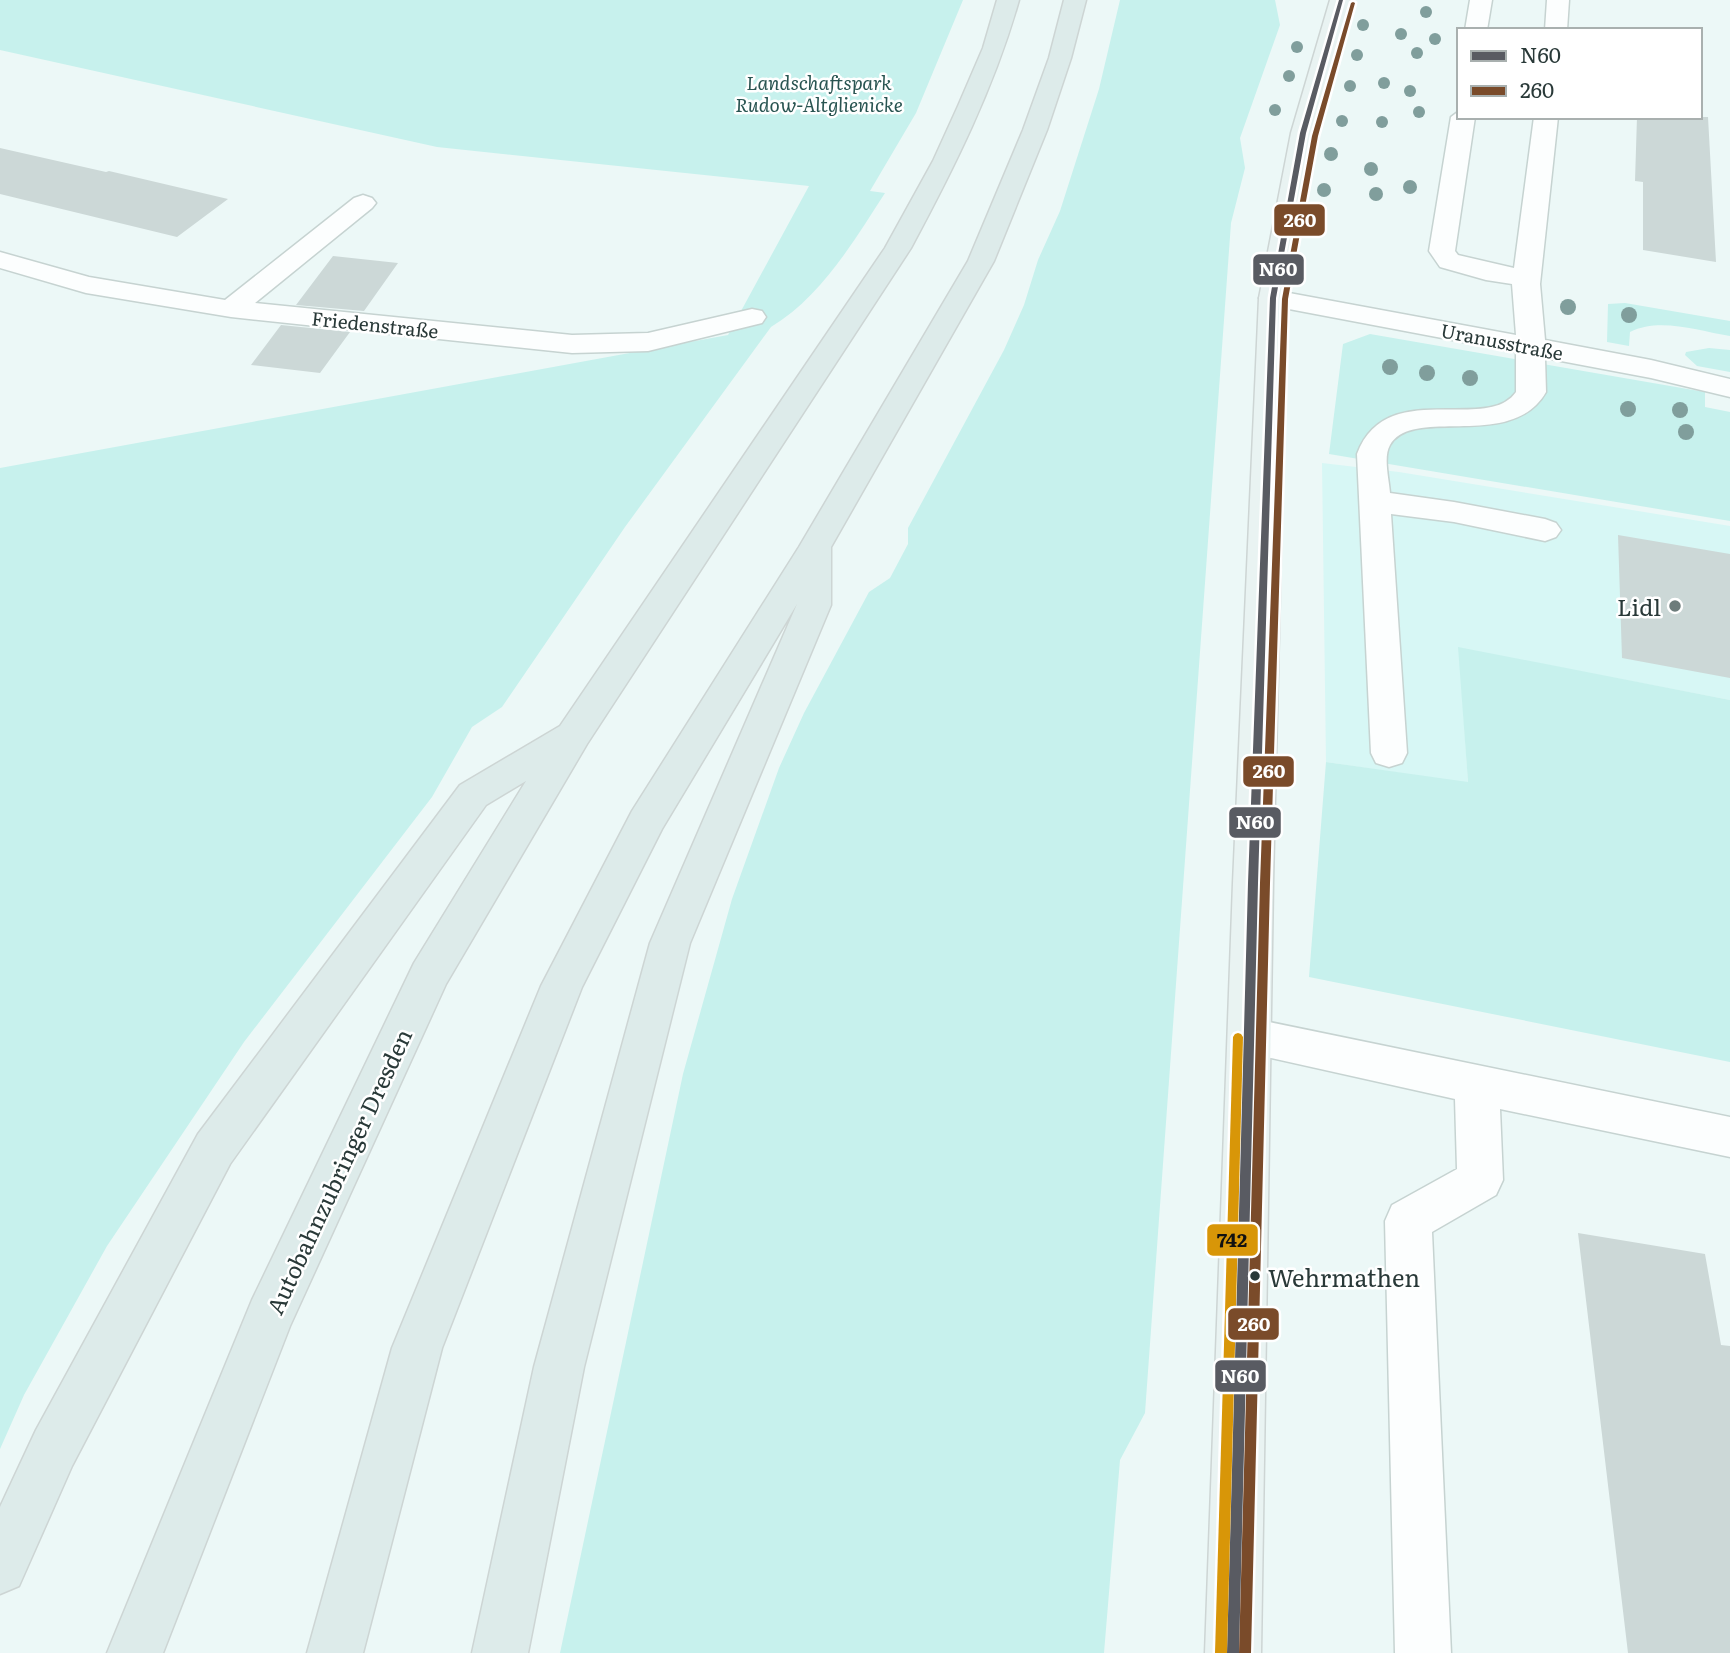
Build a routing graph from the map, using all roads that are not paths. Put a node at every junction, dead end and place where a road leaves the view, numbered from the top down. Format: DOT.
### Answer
graph roads {
  1 [pos="1008,0"];
  2 [pos="1075,0"];
  3 [pos="1341,0"];
  4 [pos="1481,0"];
  5 [pos="1558,0"];
  6 [pos="1476,28"];
  7 [pos="1556,28"];
  8 [pos="1463,119"];
  9 [pos="1546,119"];
  10 [pos="363,203"];
  11 [pos="0,260"];
  12 [pos="1527,278"];
  13 [pos="1273,298"];
  14 [pos="231,309"];
  15 [pos="751,317"];
  16 [pos="1530,347"];
  17 [pos="1730,388"];
  18 [pos="1374,501"];
  19 [pos="1545,530"];
  20 [pos="815,547"];
  21 [pos="574,734"];
  22 [pos="1389,753"];
  23 [pos="1250,1037"];
  24 [pos="1477,1086"];
  25 [pos="1730,1137"];
  26 [pos="0,1567"];
  27 [pos="139,1641"];
  28 [pos="335,1653"];
  29 [pos="500,1653"];
  30 [pos="1233,1653"];
  31 [pos="1423,1653"];
  1 -- 21 [label="highway, Autobahnzubringer Dresden"];
  2 -- 20 [label="highway"];
  3 -- 13 [label="main road"];
  4 -- 6 [label="street"];
  5 -- 7 [label="street"];
  8 -- 12 [label="street"];
  9 -- 12 [label="street"];
  10 -- 14 [label="street"];
  11 -- 14 [label="street, Friedenstraße"];
  12 -- 16 [label="street"];
  13 -- 16 [label="street, Uranusstraße"];
  13 -- 23 [label="main road"];
  14 -- 15 [label="street, Friedenstraße"];
  16 -- 17 [label="street, Uranusstraße"];
  16 -- 18 [label="street"];
  18 -- 19 [label="street"];
  18 -- 22 [label="street"];
  20 -- 28 [label="highway"];
  20 -- 29 [label="highway"];
  21 -- 26 [label="highway"];
  21 -- 27 [label="highway, Autobahnzubringer Dresden"];
  23 -- 24 [label="street"];
  23 -- 30 [label="main road"];
  24 -- 25 [label="street"];
  24 -- 31 [label="street"];
}
